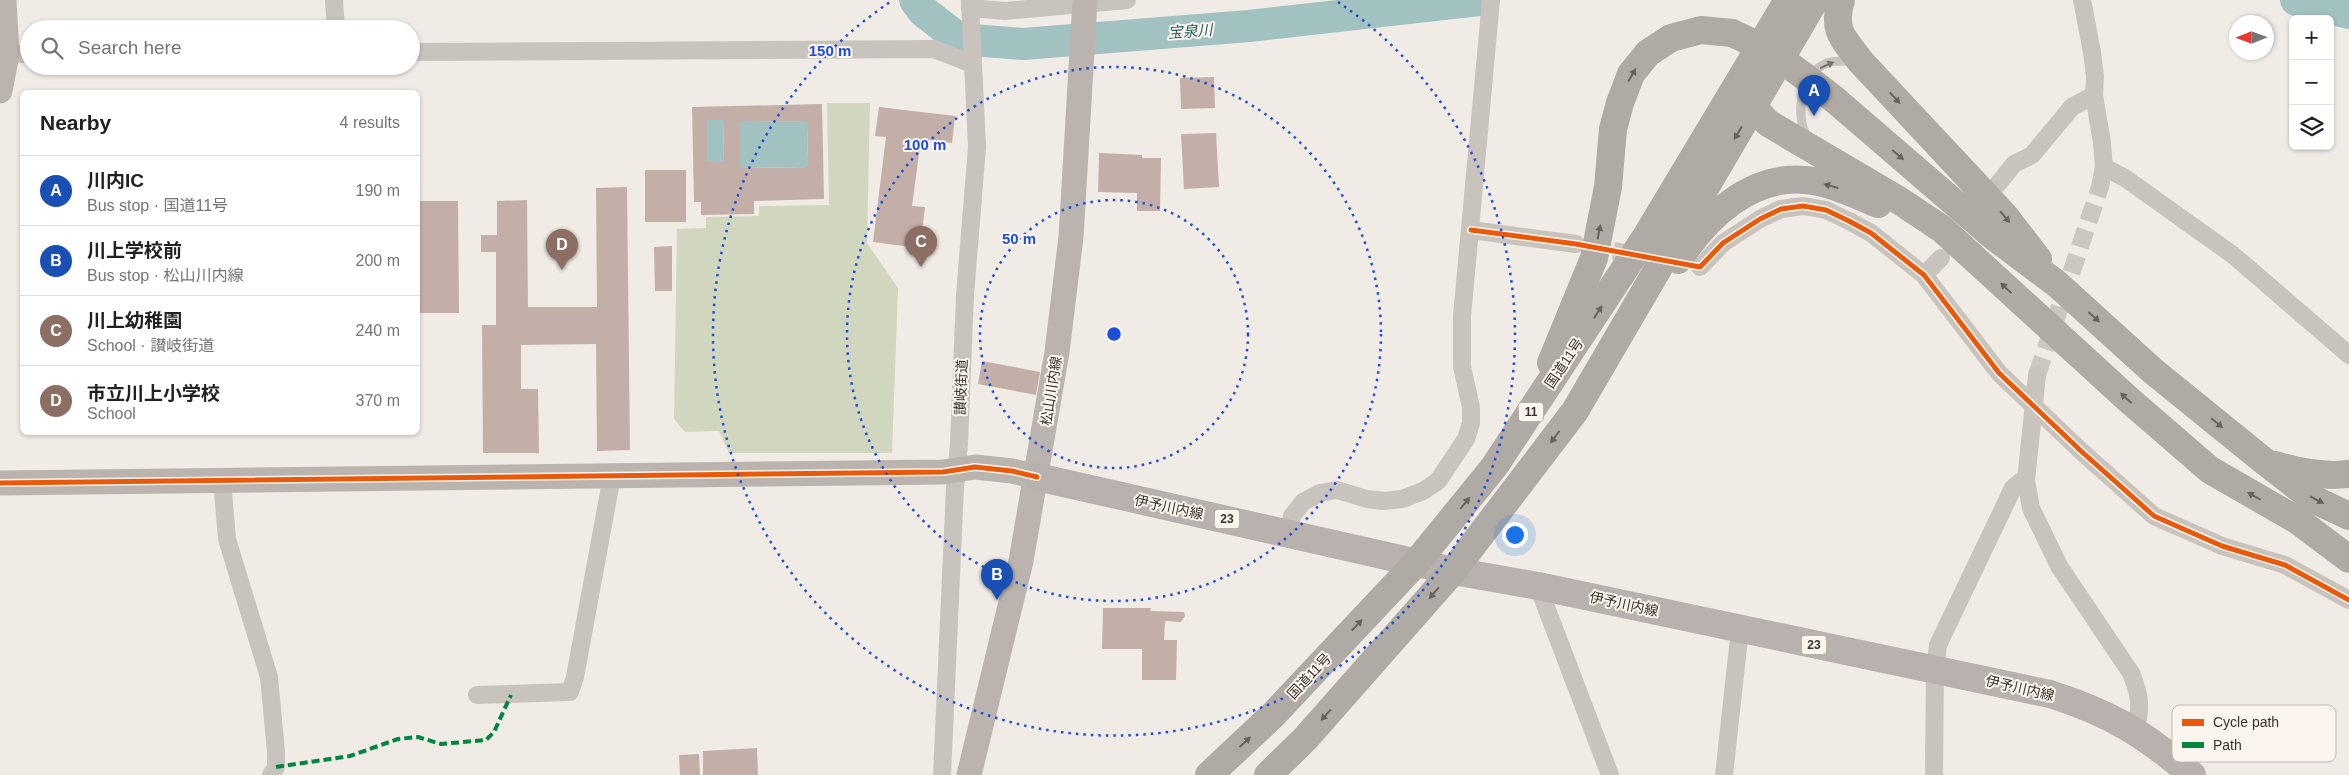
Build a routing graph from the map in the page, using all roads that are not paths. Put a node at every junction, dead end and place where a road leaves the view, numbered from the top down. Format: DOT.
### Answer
graph roads {
  1 [pos="4,0"];
  2 [pos="334,0"];
  3 [pos="1127,0"];
  4 [pos="1491,0"];
  5 [pos="1788,0"];
  6 [pos="1815,0"];
  7 [pos="1841,0"];
  8 [pos="2082,0"];
  9 [pos="1084,6"];
  10 [pos="970,7"];
  11 [pos="335,20"];
  12 [pos="420,52"];
  13 [pos="12,54"];
  14 [pos="973,60"];
  15 [pos="1751,60"];
  16 [pos="1861,62"];
  17 [pos="0,91"];
  18 [pos="2094,95"];
  19 [pos="1753,107"];
  20 [pos="1815,152"];
  21 [pos="2104,167"];
  22 [pos="1998,184"];
  23 [pos="2100,187"];
  24 [pos="1942,229"];
  25 [pos="1471,230"];
  26 [pos="1576,244"];
  27 [pos="1940,258"];
  28 [pos="1700,266"];
  29 [pos="1924,275"];
  30 [pos="2058,284"];
  31 [pos="2349,355"];
  32 [pos="2036,375"];
  33 [pos="1543,394"];
  34 [pos="2033,407"];
  35 [pos="1575,411"];
  36 [pos="2264,461"];
  37 [pos="956,470"];
  38 [pos="2349,474"];
  39 [pos="612,476"];
  40 [pos="1037,477"];
  41 [pos="222,480"];
  42 [pos="2026,480"];
  43 [pos="0,483"];
  44 [pos="2349,516"];
  45 [pos="2297,520"];
  46 [pos="1289,533"];
  47 [pos="2349,534"];
  48 [pos="2349,559"];
  49 [pos="1416,563"];
  50 [pos="1453,571"];
  51 [pos="1538,586"];
  52 [pos="2349,600"];
  53 [pos="1740,629"];
  54 [pos="1935,669"];
  55 [pos="477,695"];
  56 [pos="2136,730"];
  57 [pos="2172,757"];
  58 [pos="2177,762"];
  59 [pos="271,775"];
  60 [pos="942,775"];
  61 [pos="968,775"];
  62 [pos="1209,775"];
  63 [pos="1268,775"];
  64 [pos="1610,775"];
  65 [pos="1724,775"];
  66 [pos="1934,775"];
  67 [pos="2192,775"];
  1 -- 13 [label="street"];
  2 -- 11 [label="street"];
  3 -- 9 [label="street"];
  4 -- 25 [label="street"];
  5 -- 15 [label="highway, 国道11号 / 11"];
  6 -- 19 [label="highway, 11"];
  7 -- 16 [label="highway"];
  8 -- 18 [label="street"];
  9 -- 10 [label="street"];
  9 -- 40 [label="street, 松山川内線"];
  10 -- 14 [label="street, 讃岐街道"];
  12 -- 14 [label="street"];
  13 -- 17 [label="street"];
  14 -- 37 [label="street, 讃岐街道"];
  15 -- 19 [label="highway"];
  33 -- 15 [label="highway, 国道11号 / 11, one-way"];
  20 -- 16 [label="lane, one-way"];
  16 -- 30 [label="highway, one-way"];
  18 -- 21 [label="street"];
  18 -- 22 [label="street"];
  19 -- 20 [label="highway"];
  19 -- 35 [label="highway, 11, one-way"];
  20 -- 24 [label="highway"];
  21 -- 23 [label="street"];
  21 -- 31 [label="street"];
  24 -- 35 [label="highway, one-way"];
  45 -- 24 [label="highway, one-way"];
  25 -- 26 [label="street"];
  25 -- 46 [label="street"];
  27 -- 29 [label="street"];
  28 -- 29 [label="street"];
  29 -- 34 [label="street"];
  33 -- 30 [label="highway, one-way, bridge"];
  30 -- 36 [label="highway, one-way"];
  32 -- 34 [label="street"];
  49 -- 33 [label="highway, 国道11号 / 11, one-way"];
  34 -- 42 [label="street"];
  34 -- 52 [label="street"];
  35 -- 50 [label="highway, 11, one-way"];
  36 -- 38 [label="highway"];
  36 -- 44 [label="highway, one-way"];
  37 -- 39 [label="street"];
  37 -- 40 [label="street"];
  37 -- 60 [label="street, 讃岐街道"];
  39 -- 41 [label="street"];
  39 -- 55 [label="street"];
  40 -- 46 [label="main road, 伊予川内線 / 23"];
  40 -- 61 [label="street, 松山川内線"];
  41 -- 43 [label="street"];
  41 -- 59 [label="street"];
  42 -- 54 [label="street"];
  42 -- 56 [label="street"];
  45 -- 47 [label="highway"];
  45 -- 48 [label="highway"];
  46 -- 49 [label="main road, 伊予川内線 / 23"];
  49 -- 50 [label="main road, 伊予川内線 / 23"];
  62 -- 49 [label="highway, 国道11号 / 11, one-way"];
  50 -- 51 [label="main road, 伊予川内線 / 23"];
  50 -- 63 [label="highway, 11, one-way"];
  51 -- 53 [label="main road, 伊予川内線 / 23"];
  51 -- 64 [label="street"];
  53 -- 54 [label="main road, 伊予川内線 / 23"];
  53 -- 65 [label="street"];
  54 -- 56 [label="main road, 伊予川内線 / 23"];
  54 -- 66 [label="street"];
  56 -- 57 [label="main road, 伊予川内線 / 23"];
  58 -- 67 [label="main road, 伊予川内線 / 23"];
}
